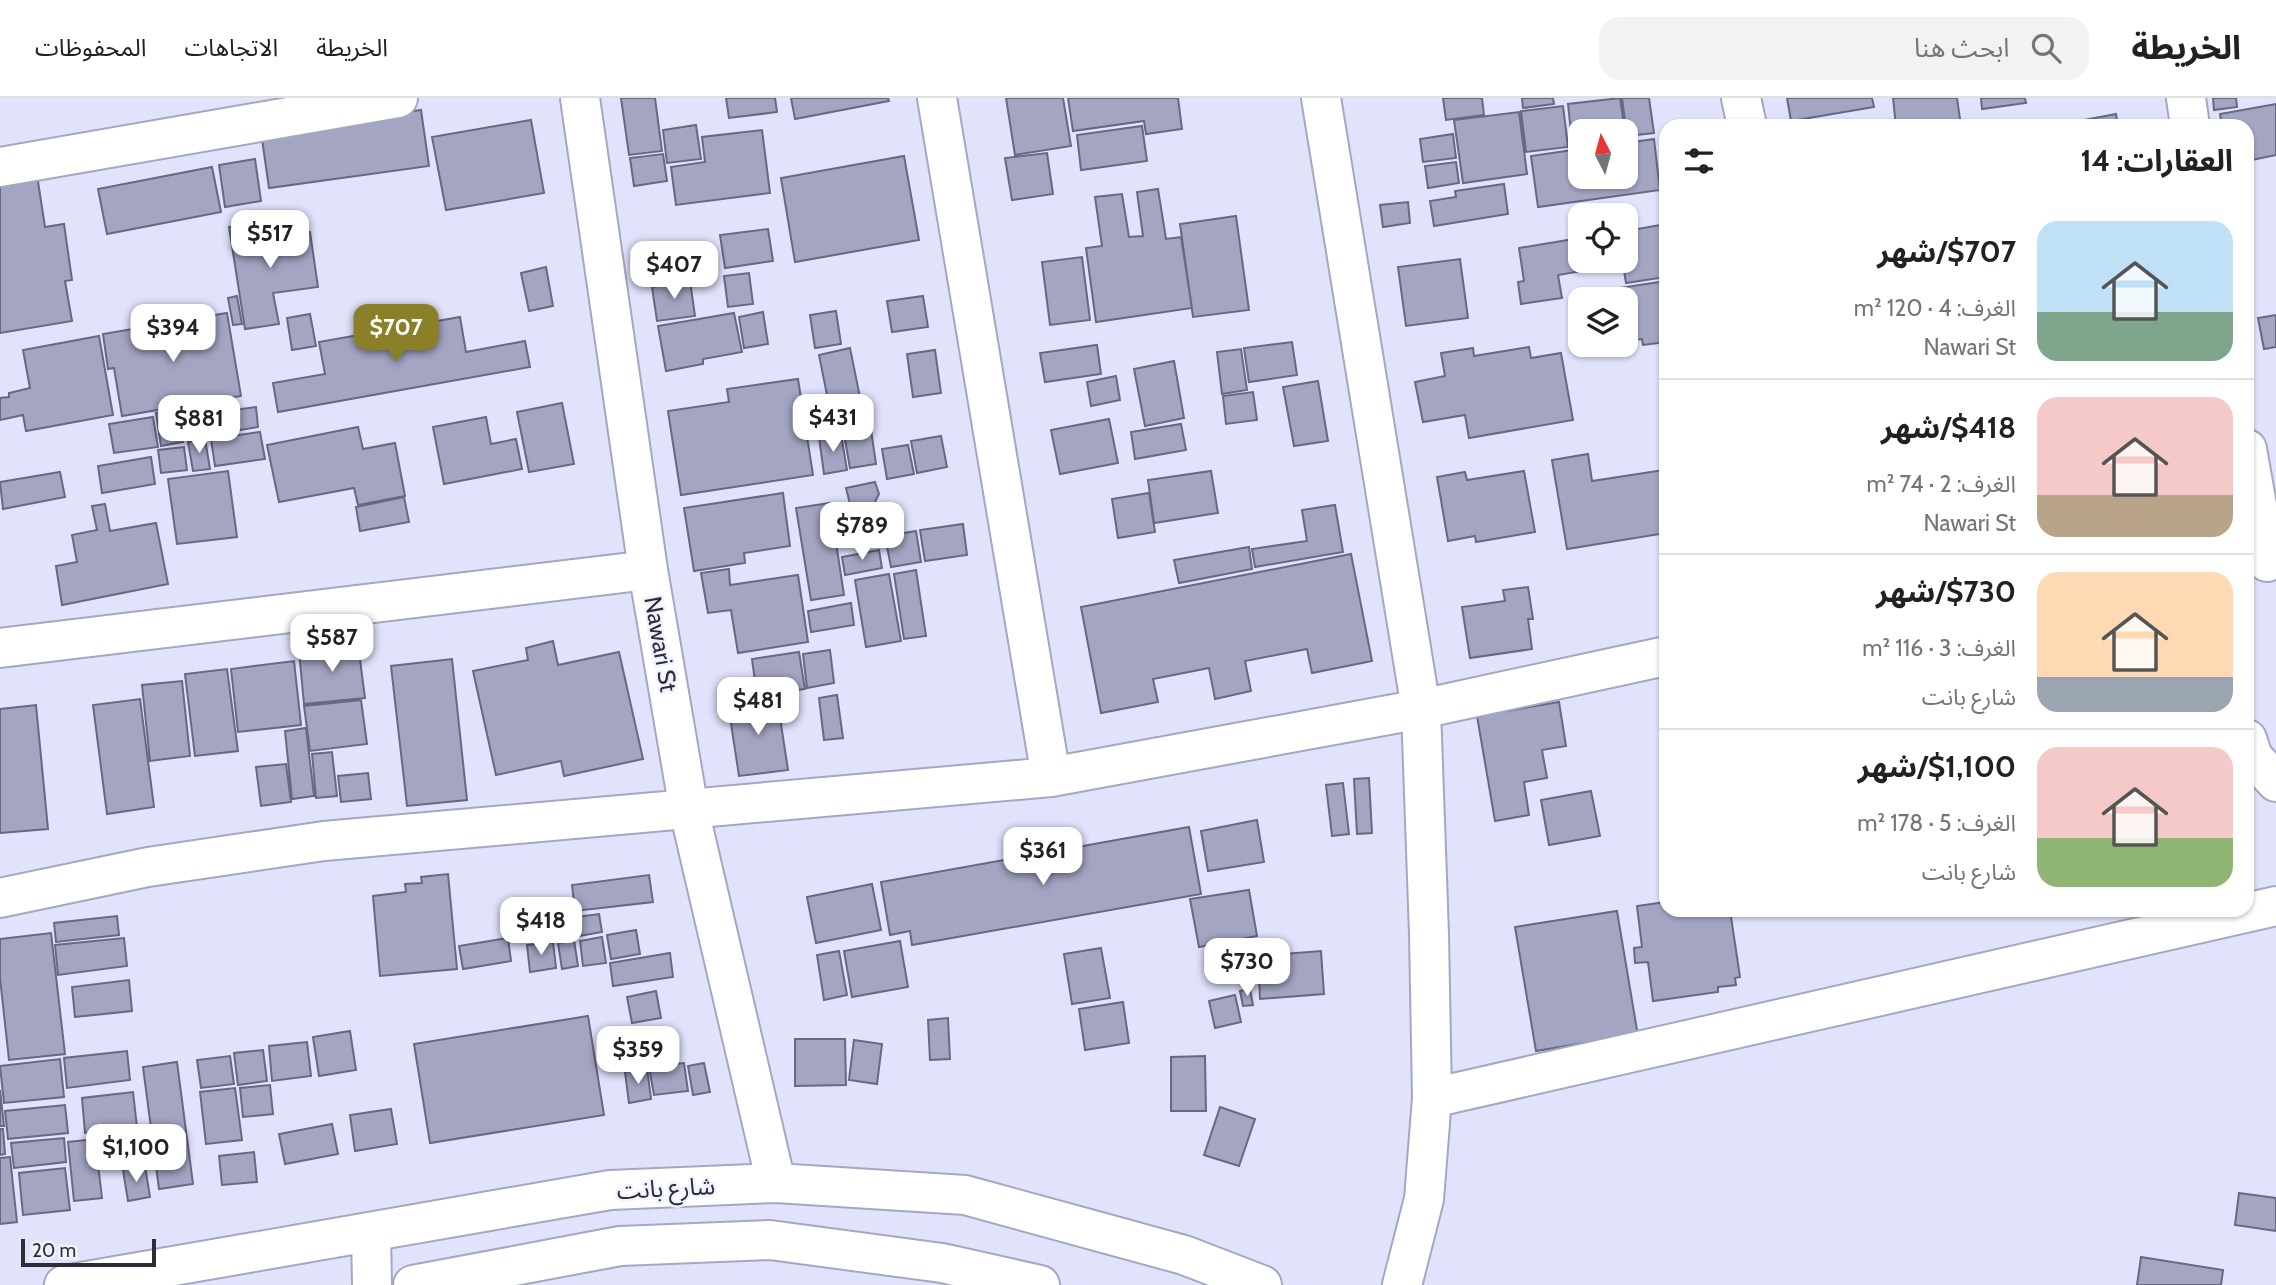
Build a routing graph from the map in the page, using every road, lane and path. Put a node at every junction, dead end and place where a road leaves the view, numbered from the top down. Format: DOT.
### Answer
graph roads {
  1 [pos="398,98"];
  2 [pos="580,98"];
  3 [pos="937,98"];
  4 [pos="1321,98"];
  5 [pos="1741,98"];
  6 [pos="2186,98"];
  7 [pos="1745,119"];
  8 [pos="2189,119"];
  9 [pos="0,167"];
  10 [pos="2254,499"];
  11 [pos="2263,563"];
  12 [pos="648,570"];
  13 [pos="0,648"];
  14 [pos="1659,658"];
  15 [pos="1421,709"];
  16 [pos="2254,759"];
  17 [pos="1051,777"];
  18 [pos="2276,782"];
  19 [pos="689,810"];
  20 [pos="0,898"];
  21 [pos="2276,906"];
  22 [pos="2254,911"];
  23 [pos="2228,917"];
  24 [pos="1432,1098"];
  25 [pos="776,1183"];
  26 [pos="371,1232"];
  27 [pos="64,1285"];
  28 [pos="372,1285"];
  29 [pos="413,1285"];
  30 [pos="1040,1285"];
  31 [pos="1262,1285"];
  32 [pos="1402,1285"];
  1 -- 9 [label="street"];
  2 -- 12 [label="street, Nawari St"];
  3 -- 17 [label="street"];
  4 -- 15 [label="street"];
  5 -- 7 [label="street"];
  6 -- 8 [label="street"];
  10 -- 11 [label="street"];
  12 -- 13 [label="street"];
  12 -- 19 [label="street, Nawari St"];
  14 -- 15 [label="street"];
  15 -- 17 [label="street"];
  15 -- 24 [label="street"];
  16 -- 18 [label="street"];
  17 -- 19 [label="street"];
  19 -- 20 [label="street"];
  19 -- 25 [label="street, Nawari St"];
  21 -- 22 [label="street"];
  23 -- 24 [label="street"];
  24 -- 32 [label="street"];
  25 -- 26 [label="street, شارع بانت"];
  25 -- 31 [label="street, شارع بانت"];
  26 -- 27 [label="street, شارع بانت"];
  26 -- 28 [label="street"];
  29 -- 30 [label="street"];
}
